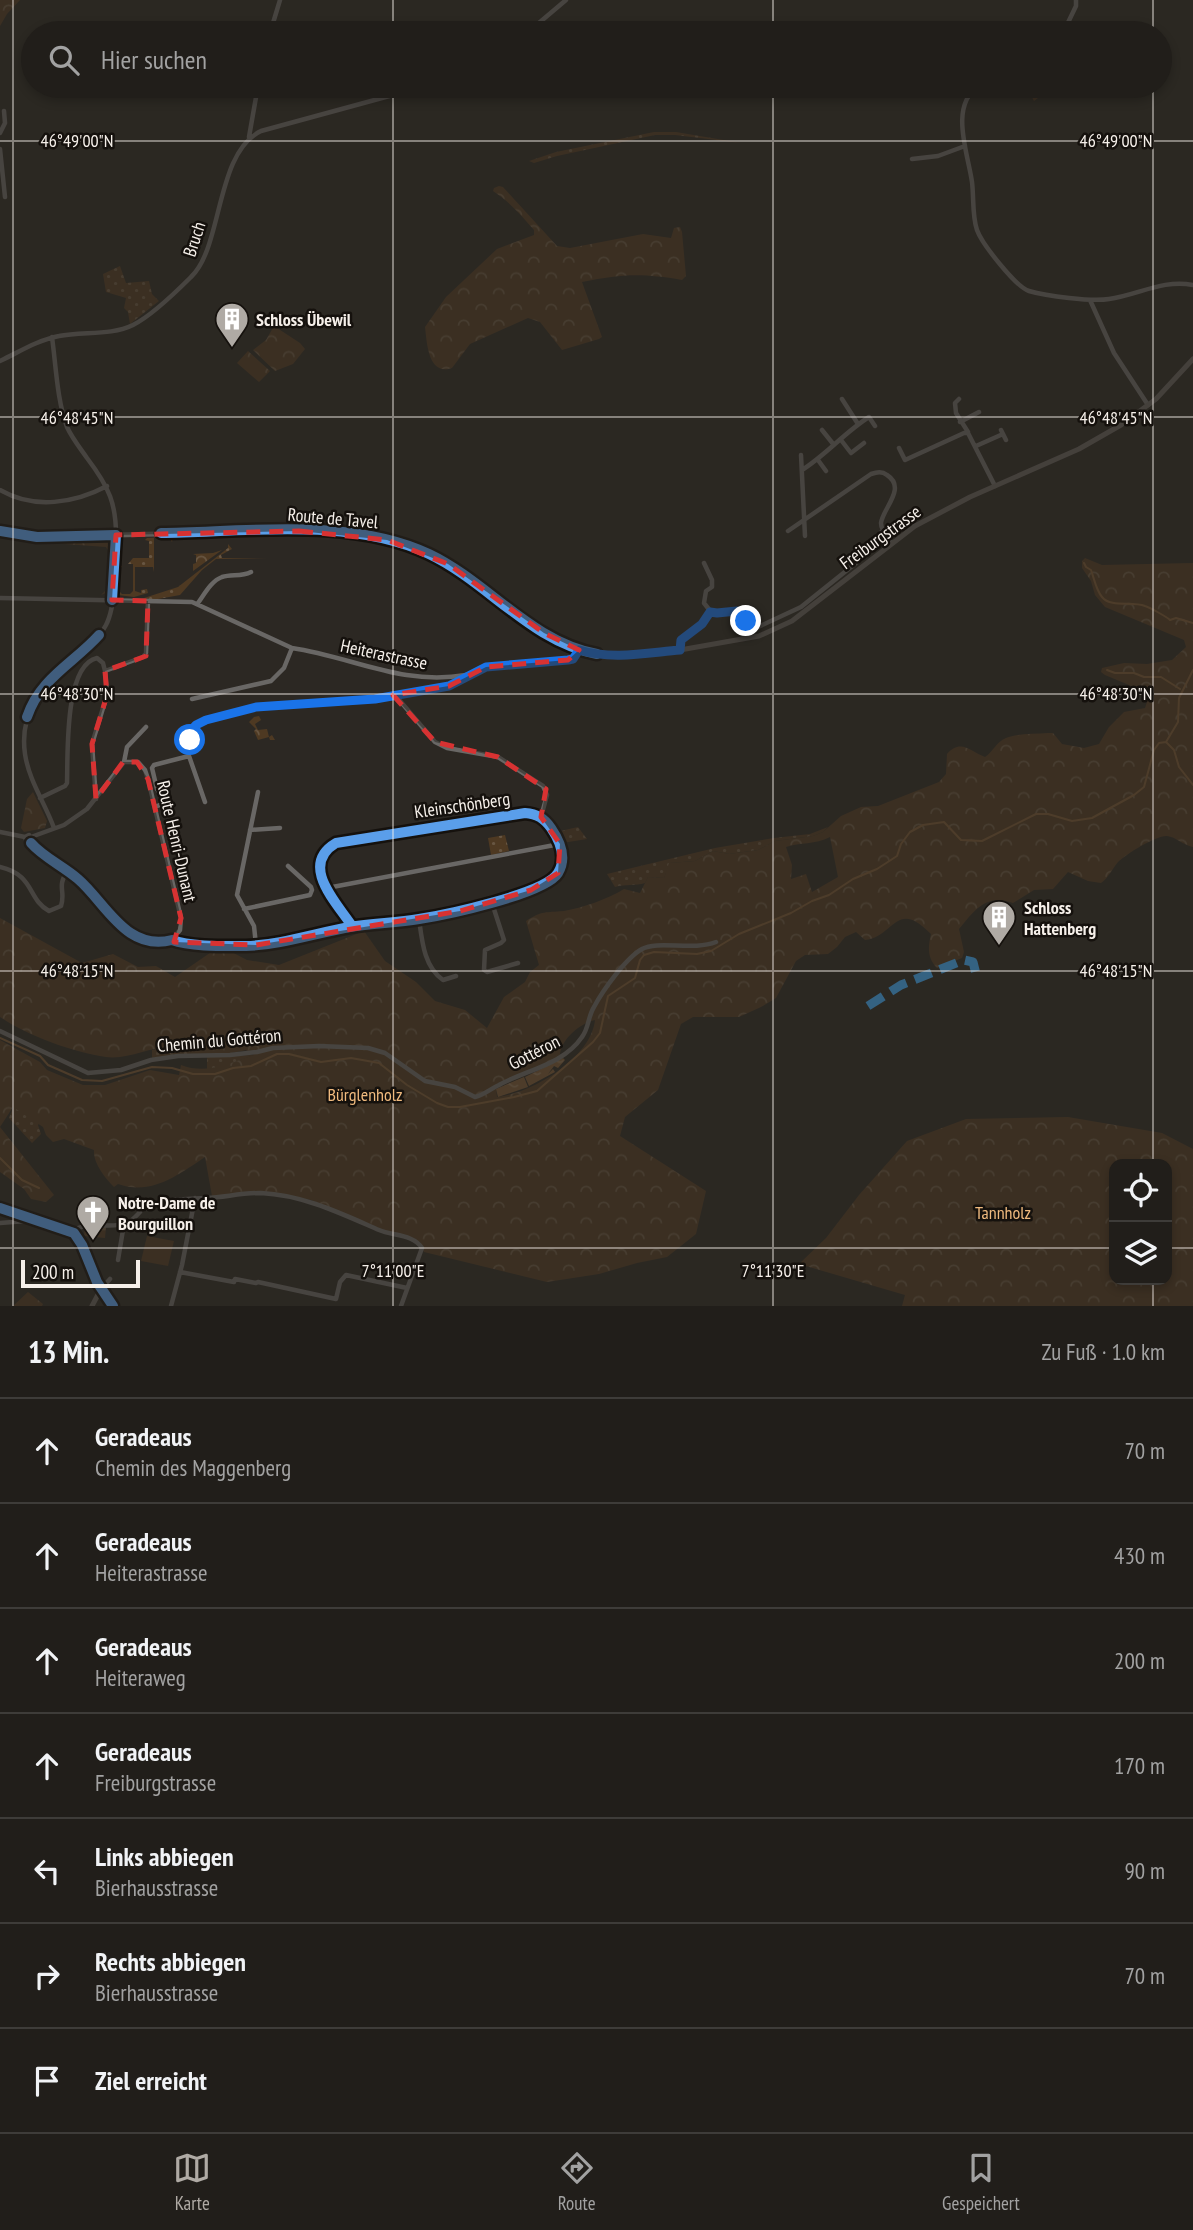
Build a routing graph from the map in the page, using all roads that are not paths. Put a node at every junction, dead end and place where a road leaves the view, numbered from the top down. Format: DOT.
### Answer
graph roads {
  1 [pos="280,0"];
  2 [pos="566,0"];
  3 [pos="1076,0"];
  4 [pos="274,21"];
  5 [pos="541,21"];
  6 [pos="1069,21"];
  7 [pos="256,98"];
  8 [pos="382,98"];
  9 [pos="968,98"];
  10 [pos="4,111"];
  11 [pos="252,127"];
  12 [pos="261,131"];
  13 [pos="0,133"];
  14 [pos="249,137"];
  15 [pos="965,146"];
  16 [pos="0,149"];
  17 [pos="912,159"];
  18 [pos="5,197"];
  19 [pos="1193,285"];
  20 [pos="1090,300"];
  21 [pos="52,337"];
  22 [pos="1193,359"];
  23 [pos="0,361"];
  24 [pos="842,399"];
  25 [pos="959,399"];
  26 [pos="1148,405"];
  27 [pos="979,412"];
  28 [pos="960,422"];
  29 [pos="858,424"];
  30 [pos="875,426"];
  31 [pos="822,430"];
  32 [pos="968,433"];
  33 [pos="841,440"];
  34 [pos="1006,440"];
  35 [pos="864,443"];
  36 [pos="834,445"];
  37 [pos="976,446"];
  38 [pos="899,448"];
  39 [pos="801,455"];
  40 [pos="818,460"];
  41 [pos="802,470"];
  42 [pos="826,471"];
  43 [pos="107,486"];
  44 [pos="995,486"];
  45 [pos="0,490"];
  46 [pos="805,519"];
  47 [pos="883,530"];
  48 [pos="0,531"];
  49 [pos="788,531"];
  50 [pos="116,535"];
  51 [pos="805,536"];
  52 [pos="892,543"];
  53 [pos="704,563"];
  54 [pos="251,572"];
  55 [pos="0,597"];
  56 [pos="112,600"];
  57 [pos="148,601"];
  58 [pos="198,603"];
  59 [pos="710,612"];
  60 [pos="292,648"];
  61 [pos="579,650"];
  62 [pos="680,650"];
  63 [pos="597,654"];
  64 [pos="105,671"];
  65 [pos="467,675"];
  66 [pos="395,695"];
  67 [pos="192,699"];
  68 [pos="146,727"];
  69 [pos="198,741"];
  70 [pos="124,762"];
  71 [pos="258,792"];
  72 [pos="40,798"];
  73 [pos="96,799"];
  74 [pos="205,802"];
  75 [pos="155,807"];
  76 [pos="541,817"];
  77 [pos="54,828"];
  78 [pos="280,828"];
  79 [pos="250,831"];
  80 [pos="0,832"];
  81 [pos="31,840"];
  82 [pos="560,844"];
  83 [pos="288,866"];
  84 [pos="0,867"];
  85 [pos="68,871"];
  86 [pos="327,888"];
  87 [pos="492,902"];
  88 [pos="244,909"];
  89 [pos="419,919"];
  90 [pos="352,926"];
  91 [pos="172,940"];
  92 [pos="716,942"];
  93 [pos="256,945"];
  94 [pos="518,963"];
  95 [pos="456,976"];
  96 [pos="0,1031"];
  97 [pos="327,1046"];
  98 [pos="195,1198"];
  99 [pos="0,1209"];
  100 [pos="29,1217"];
  101 [pos="0,1223"];
  102 [pos="124,1224"];
  103 [pos="72,1232"];
  104 [pos="118,1260"];
  105 [pos="180,1272"];
  106 [pos="110,1279"];
  107 [pos="407,1288"];
  108 [pos="101,1289"];
  109 [pos="92,1306"];
  110 [pos="113,1306"];
  111 [pos="171,1306"];
  112 [pos="401,1306"];
  1 -- 4 [label="street"];
  2 -- 5 [label="street"];
  3 -- 6 [label="street"];
  7 -- 11 [label="street, Bruch"];
  8 -- 12 [label="street"];
  9 -- 15 [label="street"];
  10 -- 13 [label="street"];
  11 -- 12 [label="street"];
  11 -- 14 [label="street, Bruch"];
  12 -- 14 [label="street"];
  14 -- 21 [label="street, Bruch"];
  15 -- 17 [label="street"];
  15 -- 20 [label="street"];
  16 -- 18 [label="street"];
  19 -- 20 [label="street"];
  20 -- 26 [label="street"];
  21 -- 23 [label="street"];
  21 -- 43 [label="street"];
  22 -- 26 [label="main road, Freiburgstrasse"];
  24 -- 29 [label="street"];
  25 -- 28 [label="street"];
  26 -- 44 [label="main road, Freiburgstrasse"];
  27 -- 28 [label="street"];
  28 -- 32 [label="street"];
  29 -- 30 [label="street"];
  29 -- 33 [label="street"];
  31 -- 36 [label="street"];
  32 -- 37 [label="street"];
  32 -- 38 [label="street"];
  33 -- 35 [label="street"];
  33 -- 36 [label="street"];
  34 -- 37 [label="street"];
  36 -- 40 [label="street"];
  37 -- 44 [label="street"];
  39 -- 41 [label="street"];
  40 -- 41 [label="street"];
  40 -- 42 [label="street"];
  41 -- 46 [label="street"];
  43 -- 45 [label="street"];
  43 -- 50 [label="street"];
  44 -- 52 [label="main road, Freiburgstrasse"];
  46 -- 47 [label="street"];
  46 -- 49 [label="street"];
  46 -- 51 [label="street"];
  47 -- 52 [label="street"];
  47 -- 59 [label="street"];
  48 -- 50 [label="main road, Route de Tavel"];
  50 -- 56 [label="street"];
  50 -- 61 [label="main road, Route de Tavel"];
  52 -- 62 [label="main road, Freiburgstrasse"];
  53 -- 59 [label="street"];
  54 -- 58 [label="street"];
  55 -- 56 [label="street"];
  56 -- 57 [label="street"];
  56 -- 72 [label="street"];
  57 -- 58 [label="street"];
  57 -- 64 [label="street"];
  58 -- 60 [label="street, Heiterastrasse"];
  59 -- 62 [label="street"];
  60 -- 65 [label="street, Heiterastrasse"];
  60 -- 67 [label="street"];
  61 -- 63 [label="main road, Route de Tavel"];
  61 -- 65 [label="street"];
  62 -- 63 [label="main road, Freiburgstrasse"];
  64 -- 72 [label="street"];
  64 -- 73 [label="street"];
  65 -- 66 [label="street, Heiterastrasse"];
  66 -- 69 [label="street, Heiterastrasse"];
  66 -- 76 [label="street"];
  68 -- 70 [label="street"];
  70 -- 73 [label="street"];
  70 -- 75 [label="street, Route Henri-Dunant"];
  71 -- 79 [label="street"];
  72 -- 77 [label="street"];
  73 -- 77 [label="street"];
  74 -- 75 [label="street"];
  75 -- 91 [label="street, Route Henri-Dunant"];
  76 -- 82 [label="street"];
  76 -- 86 [label="street, Kleinschönberg"];
  77 -- 81 [label="street"];
  78 -- 79 [label="street"];
  79 -- 88 [label="street"];
  80 -- 81 [label="street"];
  81 -- 85 [label="street"];
  82 -- 86 [label="street"];
  82 -- 87 [label="street"];
  83 -- 88 [label="street"];
  84 -- 85 [label="street"];
  85 -- 91 [label="street"];
  86 -- 90 [label="street, Kleinschönberg"];
  87 -- 89 [label="street"];
  87 -- 94 [label="street"];
  88 -- 93 [label="street"];
  89 -- 90 [label="street"];
  89 -- 95 [label="street"];
  90 -- 93 [label="street"];
  91 -- 93 [label="street"];
  92 -- 97 [label="street, Gottéron"];
  96 -- 97 [label="street, Chemin du Gottéron"];
  98 -- 102 [label="street"];
  98 -- 105 [label="street"];
  98 -- 107 [label="street"];
  99 -- 100 [label="main road"];
  100 -- 101 [label="street"];
  100 -- 103 [label="main road"];
  102 -- 103 [label="street"];
  102 -- 104 [label="street"];
  103 -- 108 [label="main road"];
  105 -- 107 [label="street"];
  105 -- 111 [label="street"];
  106 -- 108 [label="street"];
  107 -- 112 [label="street"];
  108 -- 109 [label="main road"];
  108 -- 110 [label="main road"];
}
